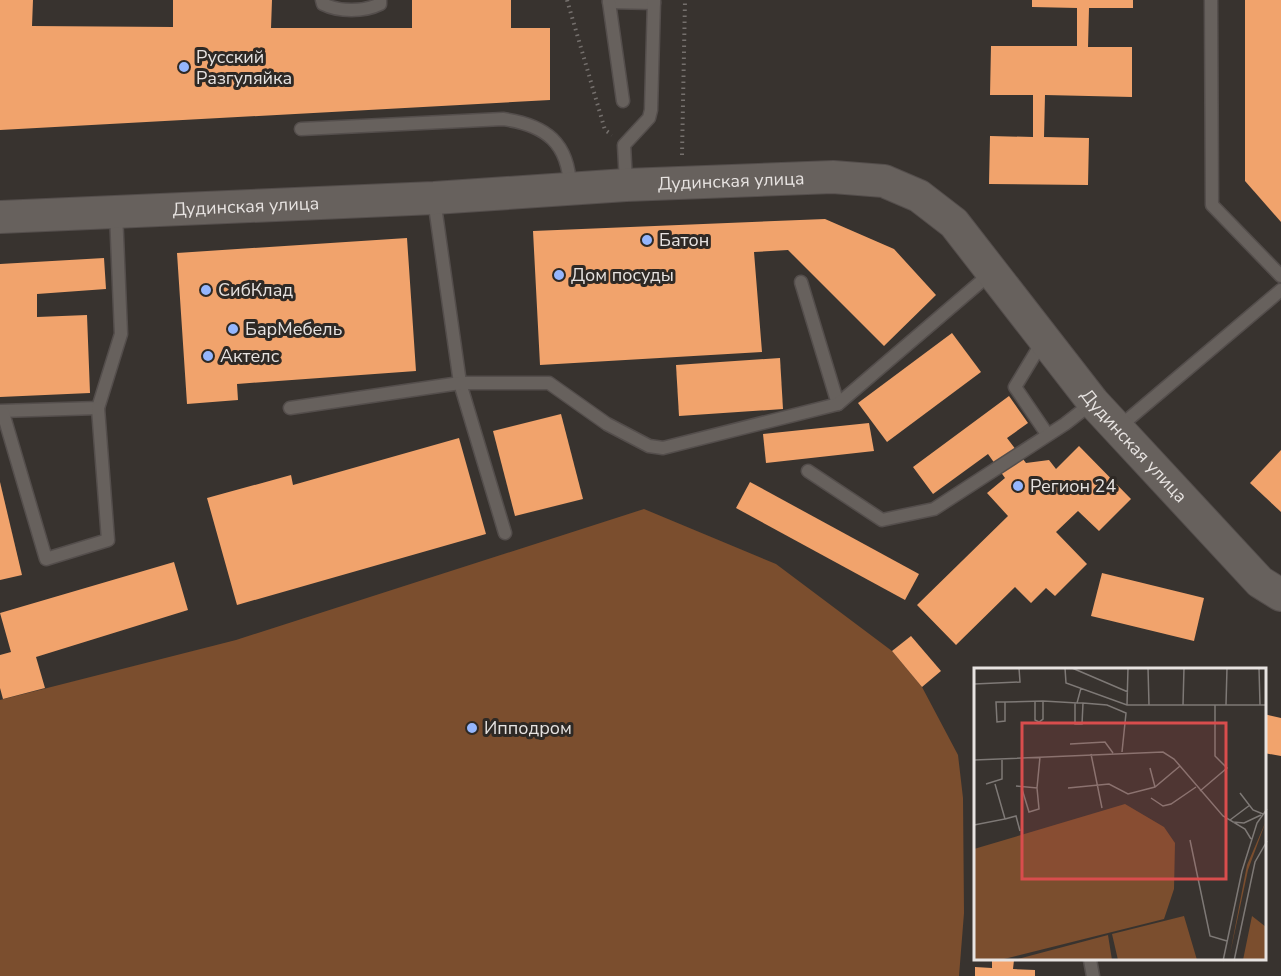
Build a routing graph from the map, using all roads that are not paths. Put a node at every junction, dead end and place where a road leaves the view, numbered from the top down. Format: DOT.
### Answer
graph roads {
  1 [pos="322,0"];
  2 [pos="380,0"];
  3 [pos="1211,0"];
  4 [pos="609,1"];
  5 [pos="654,2"];
  6 [pos="623,101"];
  7 [pos="301,129"];
  8 [pos="626,185"];
  9 [pos="570,188"];
  10 [pos="434,198"];
  11 [pos="116,211"];
  12 [pos="0,217"];
  13 [pos="991,273"];
  14 [pos="1281,276"];
  15 [pos="801,282"];
  16 [pos="1281,290"];
  17 [pos="1044,339"];
  18 [pos="459,383"];
  19 [pos="1093,402"];
  20 [pos="838,404"];
  21 [pos="98,408"];
  22 [pos="290,408"];
  23 [pos="2,412"];
  24 [pos="1117,429"];
  25 [pos="1047,434"];
  26 [pos="808,471"];
  27 [pos="505,533"];
  28 [pos="1281,595"];
  29 [pos="1090,961"];
  30 [pos="1093,976"];
  1 -- 2 [label="lane"];
  3 -- 14 [label="lane"];
  4 -- 5 [label="lane"];
  4 -- 6 [label="lane"];
  5 -- 8 [label="lane"];
  7 -- 9 [label="lane"];
  8 -- 9 [label="street, Дудинская улица"];
  8 -- 13 [label="street, Дудинская улица"];
  9 -- 10 [label="street, Дудинская улица"];
  10 -- 11 [label="street, Дудинская улица"];
  10 -- 18 [label="lane"];
  11 -- 12 [label="street, Дудинская улица"];
  11 -- 21 [label="lane"];
  13 -- 17 [label="street, Дудинская улица"];
  13 -- 20 [label="lane"];
  15 -- 20 [label="lane"];
  16 -- 24 [label="lane"];
  17 -- 19 [label="street, Дудинская улица"];
  17 -- 25 [label="lane"];
  18 -- 20 [label="lane"];
  18 -- 22 [label="lane"];
  18 -- 27 [label="lane"];
  19 -- 24 [label="street, Дудинская улица"];
  19 -- 25 [label="lane"];
  21 -- 23 [label="lane"];
  21 -- 23 [label="lane"];
  24 -- 28 [label="street, Дудинская улица"];
  25 -- 26 [label="lane"];
  29 -- 30 [label="lane"];
}
